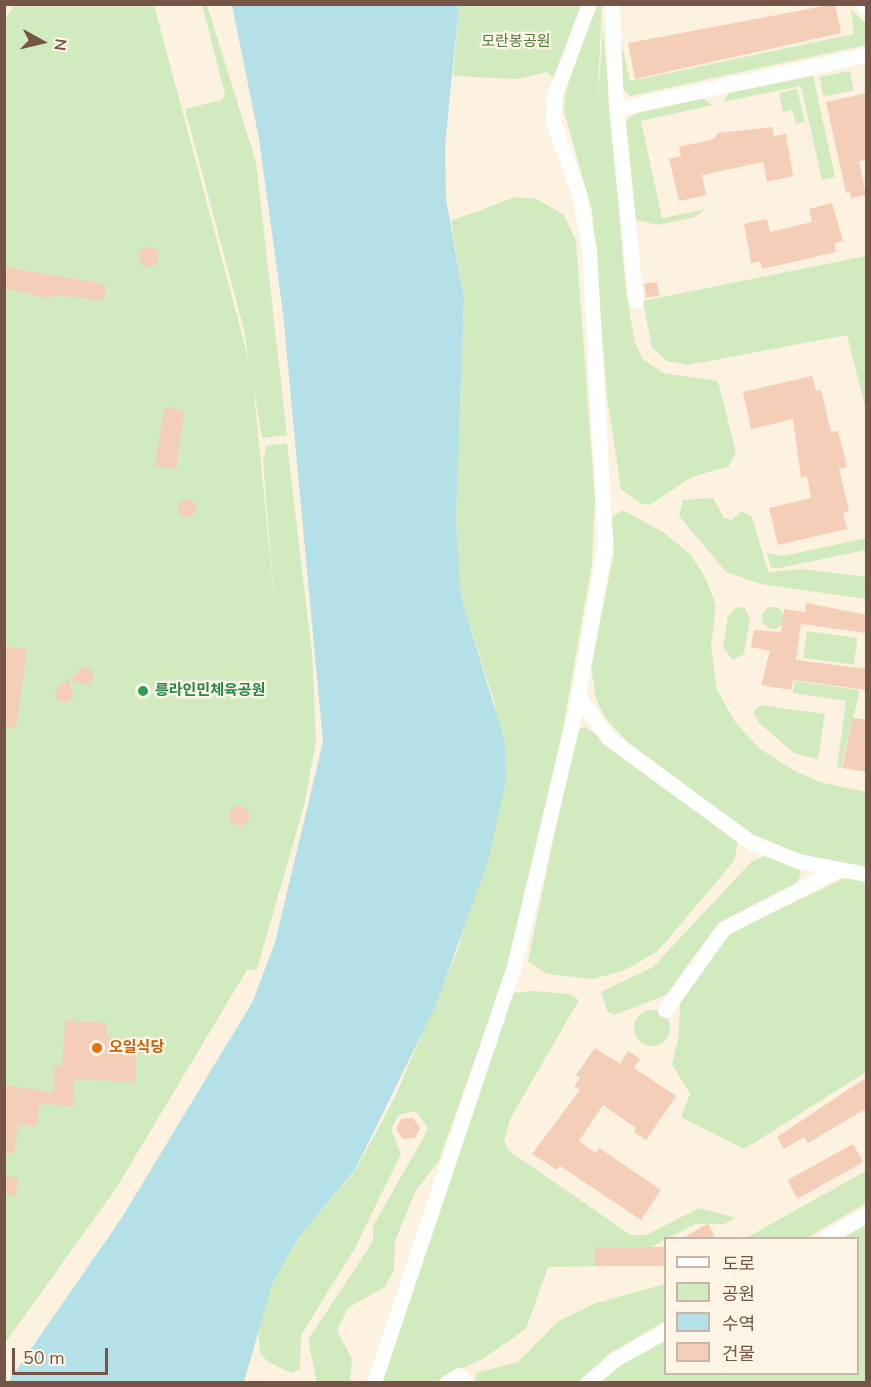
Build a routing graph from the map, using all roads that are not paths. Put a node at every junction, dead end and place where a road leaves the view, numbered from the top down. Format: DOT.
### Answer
graph roads {
  1 [pos="589,4"];
  2 [pos="613,5"];
  3 [pos="867,56"];
  4 [pos="616,109"];
  5 [pos="636,301"];
  6 [pos="578,695"];
  7 [pos="839,869"];
  8 [pos="867,874"];
  9 [pos="665,1010"];
  10 [pos="867,1215"];
  11 [pos="829,1237"];
  12 [pos="664,1331"];
  13 [pos="374,1383"];
  14 [pos="447,1383"];
  15 [pos="465,1383"];
  16 [pos="588,1383"];
  1 -- 6 [label="street"];
  2 -- 4 [label="street"];
  3 -- 4 [label="street"];
  4 -- 5 [label="street"];
  6 -- 7 [label="street"];
  6 -- 13 [label="street"];
  7 -- 8 [label="street"];
  7 -- 9 [label="street"];
  10 -- 11 [label="street"];
  12 -- 16 [label="street"];
  14 -- 15 [label="street"];
}
